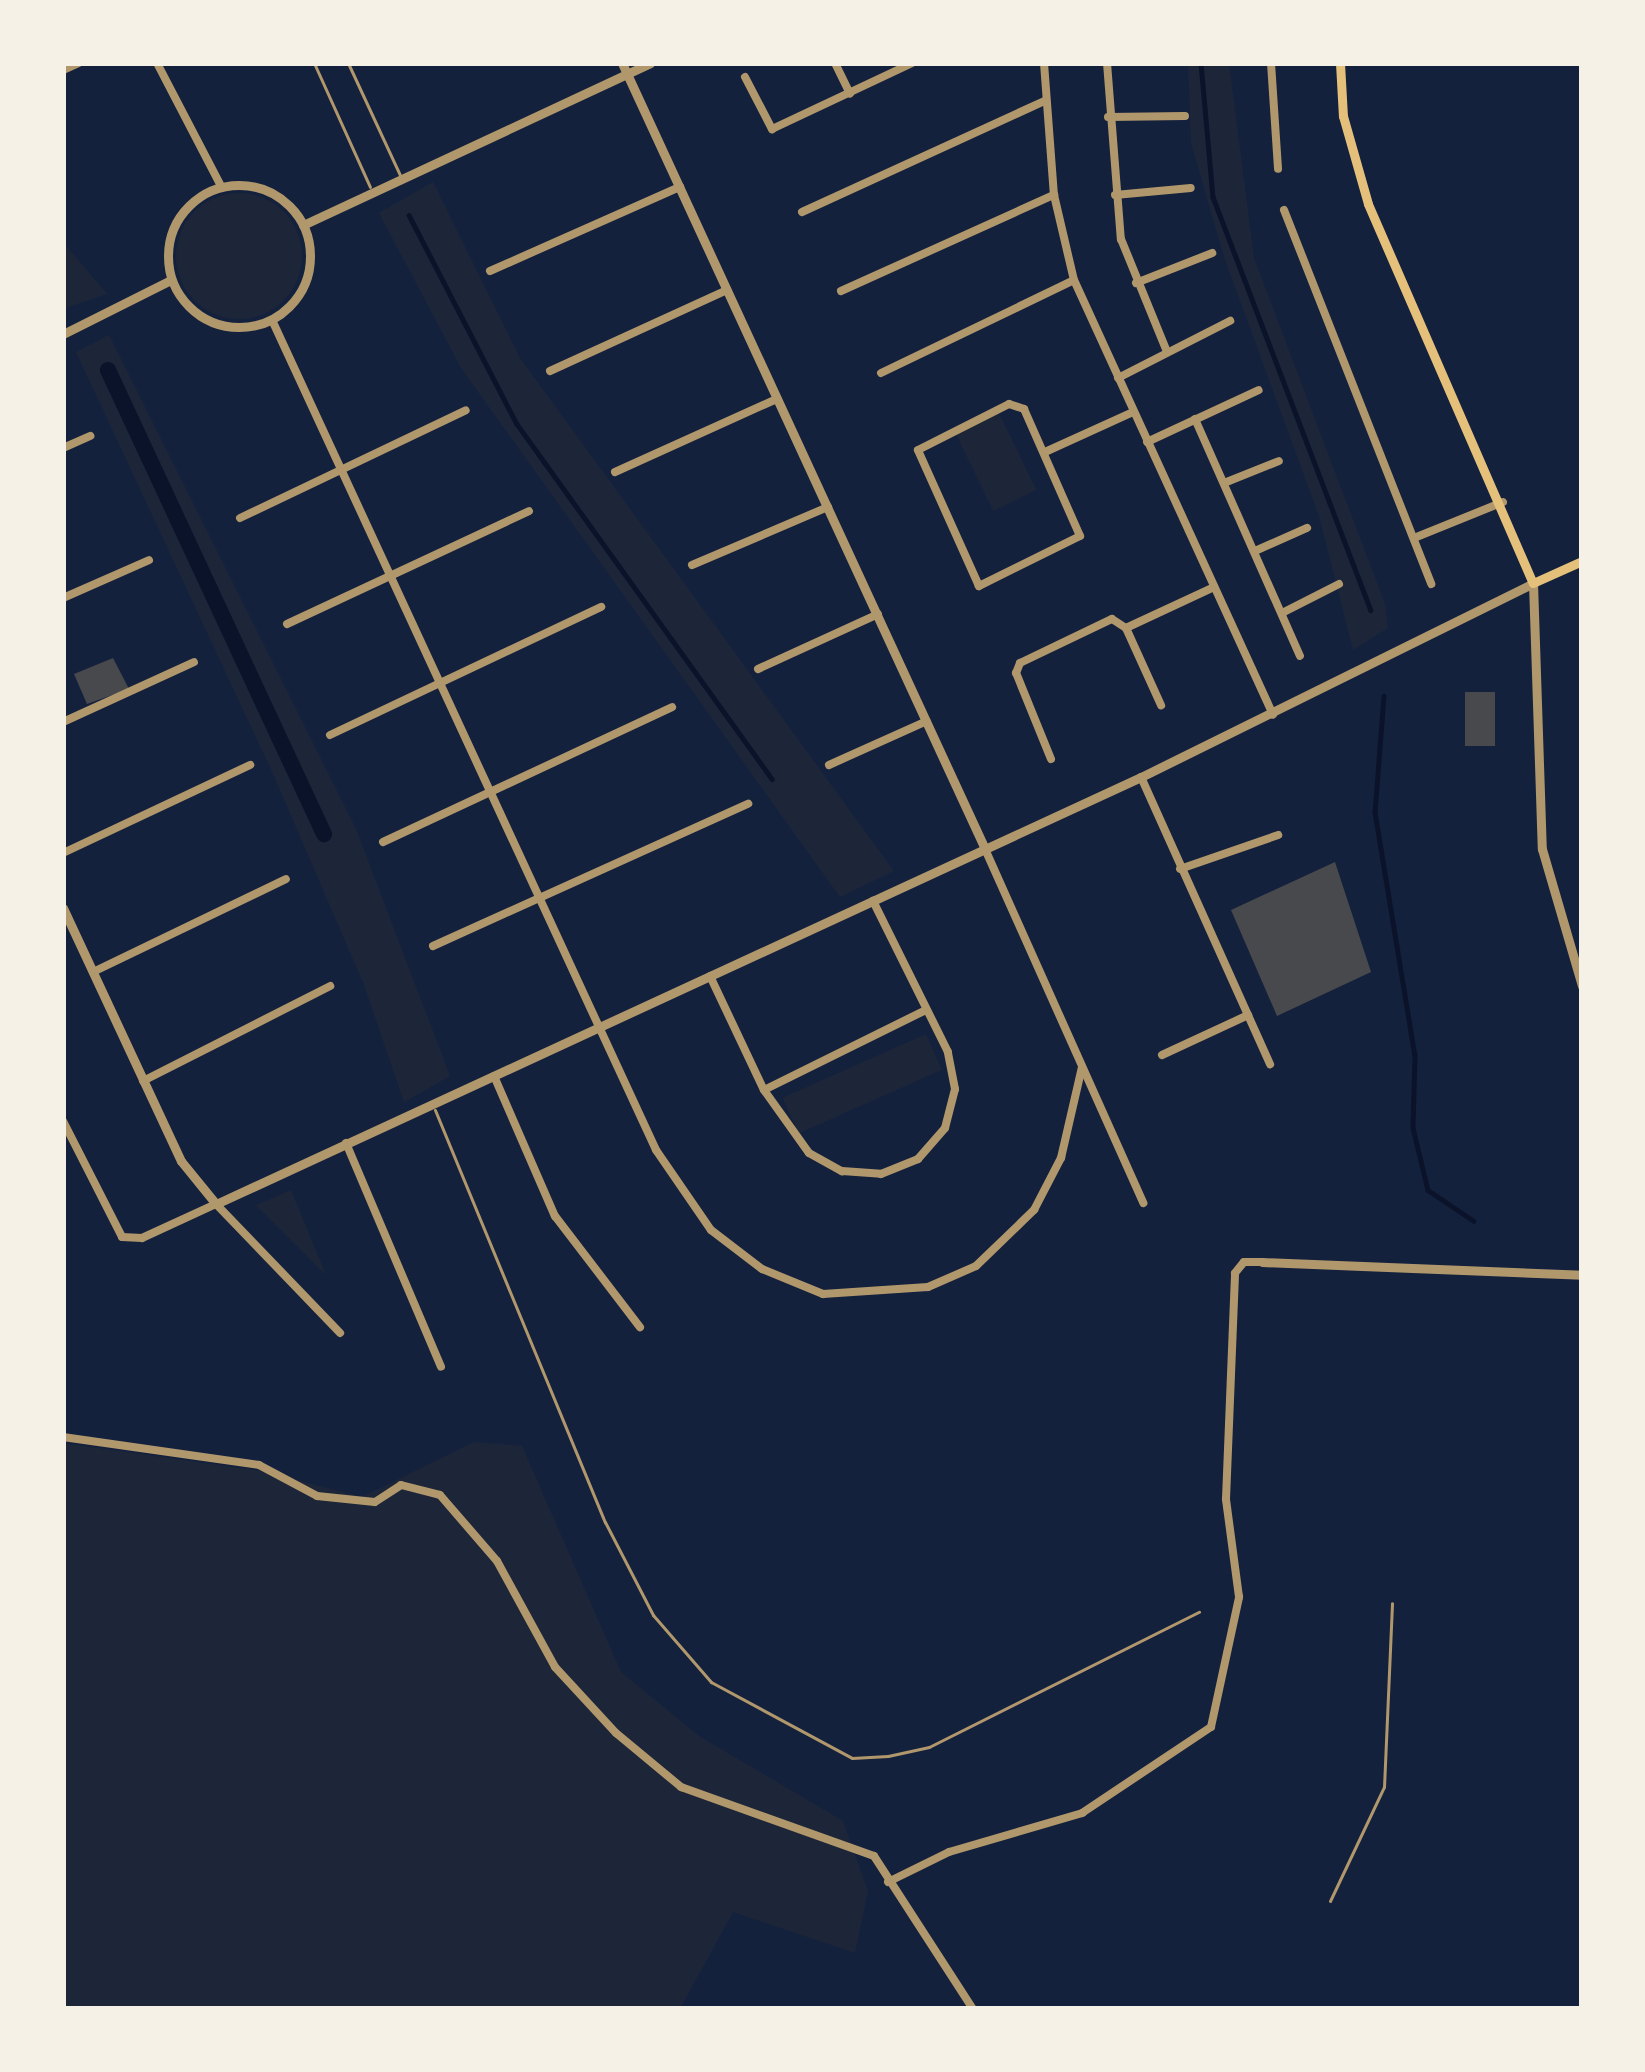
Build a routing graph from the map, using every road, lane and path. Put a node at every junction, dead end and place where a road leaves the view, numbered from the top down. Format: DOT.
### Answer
graph roads {
  1 [pos="79,63"];
  2 [pos="157,63"];
  3 [pos="314,63"];
  4 [pos="348,63"];
  5 [pos="650,63"];
  6 [pos="835,63"];
  7 [pos="912,63"];
  8 [pos="1044,63"];
  9 [pos="1107,63"];
  10 [pos="1271,63"];
  11 [pos="1340,63"];
  12 [pos="625,68"];
  13 [pos="63,70"];
  14 [pos="745,77"];
  15 [pos="850,94"];
  16 [pos="1045,101"];
  17 [pos="1185,116"];
  18 [pos="1108,117"];
  19 [pos="1278,169"];
  20 [pos="402,179"];
  21 [pos="221,186"];
  22 [pos="680,187"];
  23 [pos="1191,188"];
  24 [pos="372,192"];
  25 [pos="1054,195"];
  26 [pos="1114,195"];
  27 [pos="1284,210"];
  28 [pos="802,212"];
  29 [pos="303,225"];
  30 [pos="1212,254"];
  31 [pos="490,272"];
  32 [pos="171,280"];
  33 [pos="1074,280"];
  34 [pos="1136,284"];
  35 [pos="728,290"];
  36 [pos="841,291"];
  37 [pos="272,320"];
  38 [pos="1230,321"];
  39 [pos="63,334"];
  40 [pos="1167,352"];
  41 [pos="550,371"];
  42 [pos="881,373"];
  43 [pos="1118,379"];
  44 [pos="1259,390"];
  45 [pos="778,399"];
  46 [pos="466,410"];
  47 [pos="1133,412"];
  48 [pos="1195,419"];
  49 [pos="90,436"];
  50 [pos="1147,442"];
  51 [pos="63,448"];
  52 [pos="1045,452"];
  53 [pos="1279,460"];
  54 [pos="341,470"];
  55 [pos="615,472"];
  56 [pos="1224,483"];
  57 [pos="1503,502"];
  58 [pos="828,507"];
  59 [pos="529,511"];
  60 [pos="240,518"];
  61 [pos="1307,528"];
  62 [pos="1414,538"];
  63 [pos="1255,550"];
  64 [pos="149,560"];
  65 [pos="1582,561"];
  66 [pos="692,565"];
  67 [pos="391,575"];
  68 [pos="1533,583"];
  69 [pos="1339,584"];
  70 [pos="1431,584"];
  71 [pos="1214,587"];
  72 [pos="63,598"];
  73 [pos="601,607"];
  74 [pos="878,614"];
  75 [pos="1282,614"];
  76 [pos="286,624"];
  77 [pos="1126,628"];
  78 [pos="1300,656"];
  79 [pos="194,662"];
  80 [pos="758,669"];
  81 [pos="441,683"];
  82 [pos="1161,705"];
  83 [pos="672,707"];
  84 [pos="1273,715"];
  85 [pos="63,722"];
  86 [pos="927,722"];
  87 [pos="330,735"];
  88 [pos="1051,759"];
  89 [pos="250,766"];
  90 [pos="829,766"];
  91 [pos="1141,777"];
  92 [pos="491,791"];
  93 [pos="748,804"];
  94 [pos="1278,835"];
  95 [pos="382,842"];
  96 [pos="985,849"];
  97 [pos="63,854"];
  98 [pos="1180,869"];
  99 [pos="286,879"];
  100 [pos="540,898"];
  101 [pos="873,901"];
  102 [pos="63,908"];
  103 [pos="433,946"];
  104 [pos="93,972"];
  105 [pos="710,976"];
  106 [pos="330,986"];
  107 [pos="1582,986"];
  108 [pos="926,1010"];
  109 [pos="1248,1015"];
  110 [pos="600,1027"];
  111 [pos="1162,1055"];
  112 [pos="1270,1064"];
  113 [pos="1082,1067"];
  114 [pos="494,1076"];
  115 [pos="143,1081"];
  116 [pos="764,1090"];
  117 [pos="433,1103"];
  118 [pos="63,1121"];
  119 [pos="346,1143"];
  120 [pos="1143,1203"];
  121 [pos="216,1204"];
  122 [pos="1262,1262"];
  123 [pos="1582,1275"];
  124 [pos="640,1327"];
  125 [pos="340,1333"];
  126 [pos="441,1367"];
  127 [pos="63,1437"];
  128 [pos="1392,1603"];
  129 [pos="1199,1612"];
  130 [pos="888,1882"];
  131 [pos="1330,1901"];
  132 [pos="973,2009"];
  1 -- 13 [label="street"];
  2 -- 21 [label="street"];
  3 -- 24 [label="lane"];
  4 -- 20 [label="lane"];
  5 -- 12 [label="street"];
  6 -- 15 [label="street"];
  7 -- 15 [label="street"];
  8 -- 16 [label="street"];
  9 -- 18 [label="street"];
  10 -- 19 [label="street"];
  11 -- 57 [label="main road"];
  12 -- 20 [label="street"];
  12 -- 22 [label="street"];
  14 -- 15 [label="street"];
  16 -- 25 [label="street"];
  16 -- 28 [label="street"];
  17 -- 18 [label="street"];
  18 -- 26 [label="street"];
  20 -- 24 [label="street"];
  21 -- 29 [label="street"];
  21 -- 32 [label="street"];
  22 -- 31 [label="street"];
  22 -- 35 [label="street"];
  23 -- 26 [label="street"];
  24 -- 29 [label="street"];
  25 -- 33 [label="street"];
  25 -- 36 [label="street"];
  26 -- 34 [label="street"];
  27 -- 62 [label="street"];
  29 -- 37 [label="street"];
  30 -- 34 [label="street"];
  32 -- 37 [label="street"];
  32 -- 39 [label="street"];
  33 -- 42 [label="street"];
  33 -- 43 [label="street"];
  34 -- 40 [label="street"];
  35 -- 41 [label="street"];
  35 -- 45 [label="street"];
  37 -- 54 [label="street"];
  38 -- 40 [label="street"];
  40 -- 43 [label="street"];
  43 -- 47 [label="street"];
  44 -- 48 [label="street"];
  45 -- 55 [label="street"];
  45 -- 58 [label="street"];
  46 -- 54 [label="street"];
  47 -- 50 [label="street"];
  47 -- 52 [label="street"];
  48 -- 50 [label="street"];
  48 -- 56 [label="street"];
  49 -- 51 [label="street"];
  50 -- 71 [label="street"];
  52 -- 52 [label="street"];
  53 -- 56 [label="street"];
  54 -- 60 [label="street"];
  54 -- 67 [label="street"];
  56 -- 63 [label="street"];
  57 -- 62 [label="street"];
  57 -- 68 [label="main road"];
  58 -- 66 [label="street"];
  58 -- 74 [label="street"];
  59 -- 67 [label="street"];
  61 -- 63 [label="street"];
  62 -- 70 [label="street"];
  63 -- 75 [label="street"];
  64 -- 72 [label="street"];
  65 -- 68 [label="main road"];
  67 -- 76 [label="street"];
  67 -- 81 [label="street"];
  68 -- 84 [label="street"];
  68 -- 107 [label="street"];
  69 -- 75 [label="street"];
  71 -- 77 [label="street"];
  71 -- 84 [label="street"];
  73 -- 81 [label="street"];
  74 -- 80 [label="street"];
  74 -- 86 [label="street"];
  75 -- 78 [label="street"];
  77 -- 82 [label="street"];
  77 -- 88 [label="street"];
  79 -- 85 [label="street"];
  81 -- 87 [label="street"];
  81 -- 92 [label="street"];
  83 -- 92 [label="street"];
  84 -- 91 [label="street"];
  86 -- 90 [label="street"];
  86 -- 96 [label="street"];
  89 -- 97 [label="street"];
  91 -- 96 [label="street"];
  91 -- 98 [label="street"];
  92 -- 95 [label="street"];
  92 -- 100 [label="street"];
  93 -- 100 [label="street"];
  94 -- 98 [label="street"];
  96 -- 101 [label="street"];
  96 -- 113 [label="street"];
  98 -- 109 [label="street"];
  99 -- 104 [label="street"];
  100 -- 103 [label="street"];
  100 -- 110 [label="street"];
  101 -- 105 [label="street"];
  101 -- 108 [label="street"];
  102 -- 104 [label="street"];
  104 -- 115 [label="street"];
  105 -- 110 [label="street"];
  105 -- 116 [label="street"];
  106 -- 115 [label="street"];
  108 -- 116 [label="street"];
  108 -- 116 [label="street"];
  109 -- 111 [label="street"];
  109 -- 112 [label="street"];
  110 -- 113 [label="street"];
  110 -- 114 [label="street"];
  113 -- 120 [label="street"];
  114 -- 117 [label="street"];
  114 -- 124 [label="street"];
  115 -- 121 [label="street"];
  117 -- 119 [label="street"];
  117 -- 129 [label="lane"];
  118 -- 121 [label="street"];
  119 -- 121 [label="street"];
  119 -- 126 [label="street"];
  121 -- 125 [label="street"];
  122 -- 123 [label="street"];
  122 -- 130 [label="street"];
  127 -- 130 [label="street"];
  128 -- 131 [label="lane"];
  130 -- 132 [label="street"];
}
